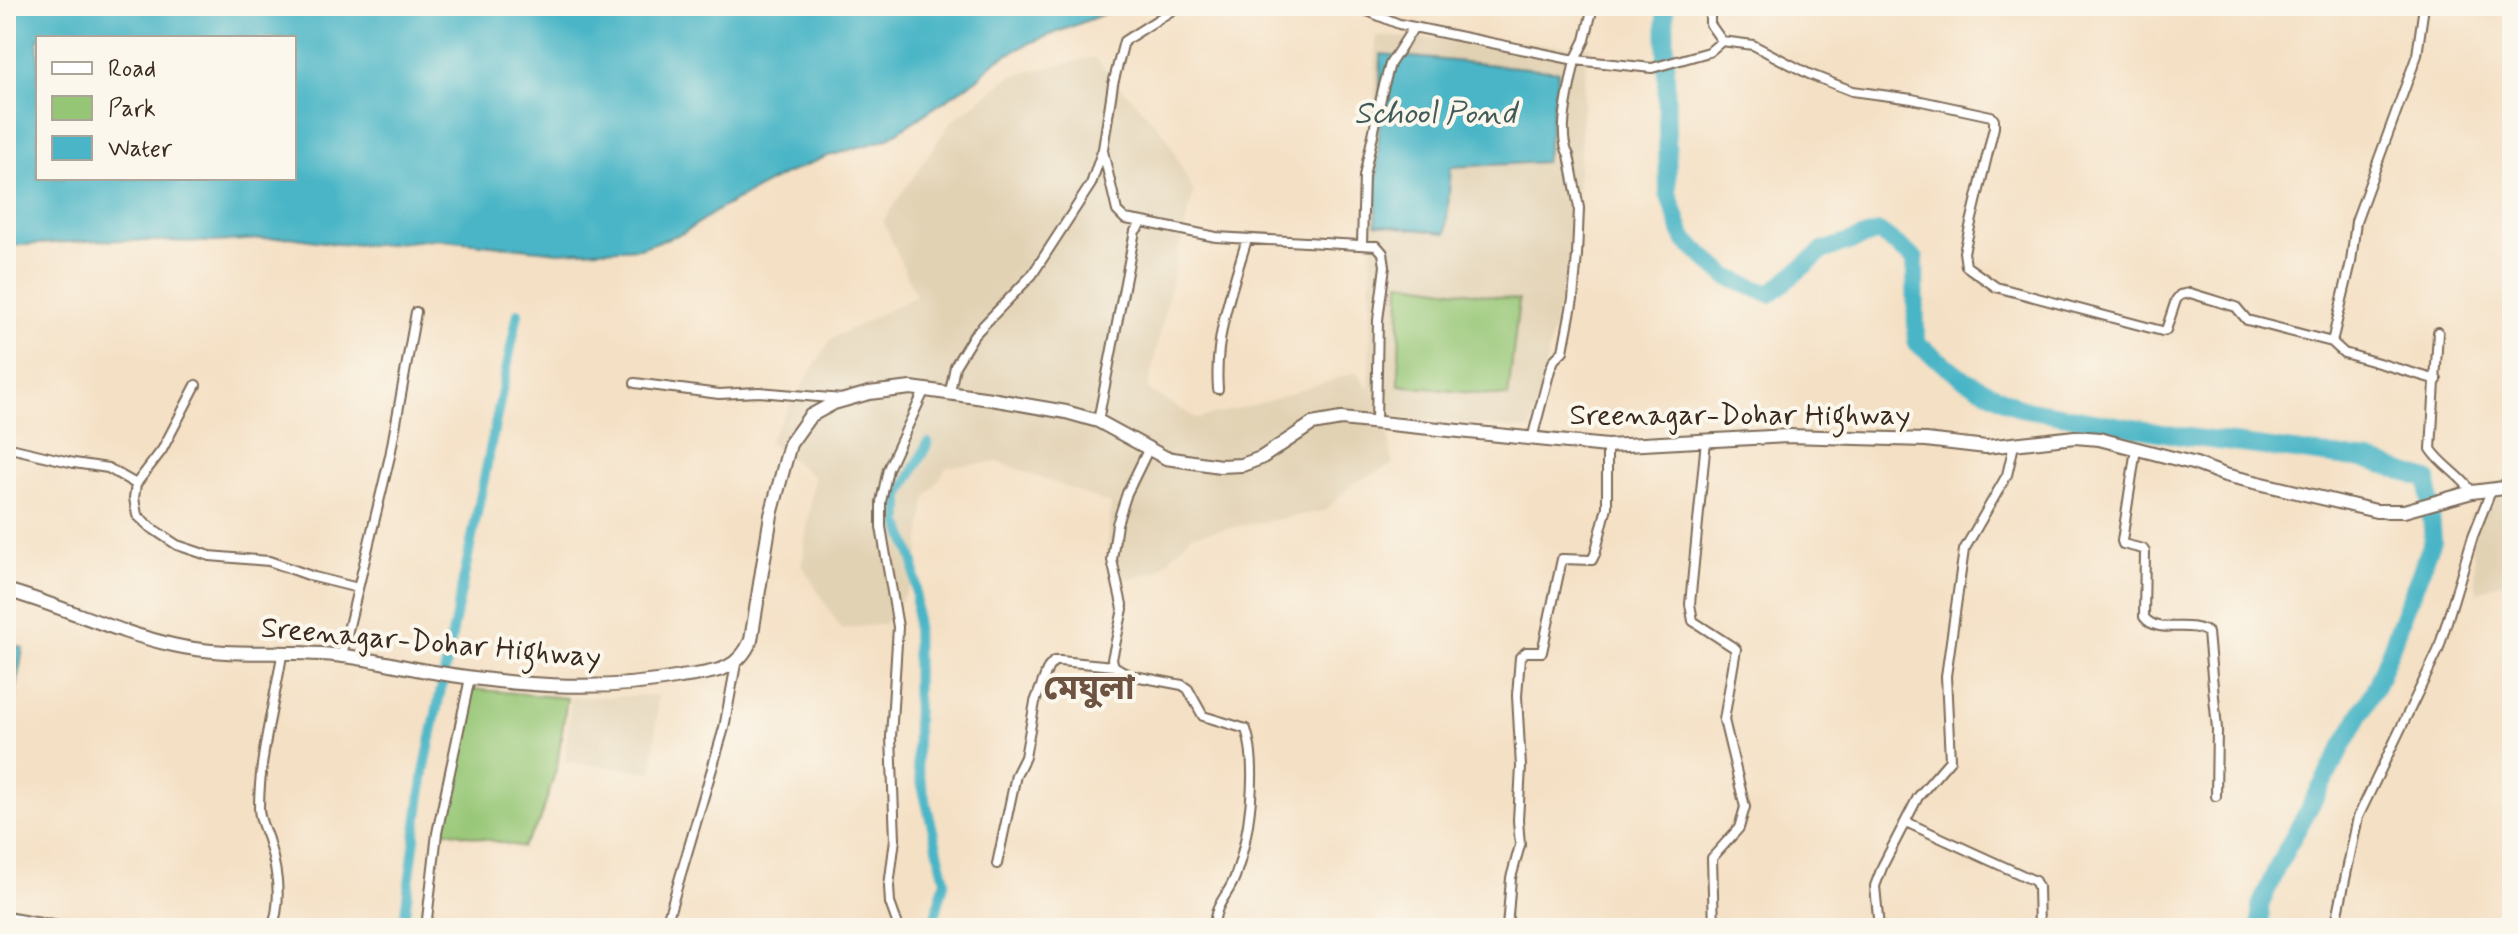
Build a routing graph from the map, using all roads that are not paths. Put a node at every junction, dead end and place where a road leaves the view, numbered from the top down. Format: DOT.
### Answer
graph roads {
  1 [pos="1179,6"];
  2 [pos="1355,6"];
  3 [pos="1593,6"];
  4 [pos="1710,6"];
  5 [pos="2424,6"];
  6 [pos="1414,27"];
  7 [pos="1722,41"];
  8 [pos="1575,60"];
  9 [pos="1103,149"];
  10 [pos="1143,222"];
  11 [pos="1247,239"];
  12 [pos="1362,244"];
  13 [pos="416,312"];
  14 [pos="2438,332"];
  15 [pos="2332,342"];
  16 [pos="2437,380"];
  17 [pos="635,383"];
  18 [pos="196,385"];
  19 [pos="925,389"];
  20 [pos="1218,389"];
  21 [pos="950,392"];
  22 [pos="847,399"];
  23 [pos="1098,421"];
  24 [pos="1376,421"];
  25 [pos="1532,439"];
  26 [pos="1706,440"];
  27 [pos="2014,445"];
  28 [pos="1607,446"];
  29 [pos="6,447"];
  30 [pos="2136,449"];
  31 [pos="1148,450"];
  32 [pos="136,484"];
  33 [pos="2512,487"];
  34 [pos="2491,491"];
  35 [pos="2466,494"];
  36 [pos="358,588"];
  37 [pos="6,590"];
  38 [pos="282,655"];
  39 [pos="342,655"];
  40 [pos="736,664"];
  41 [pos="1114,666"];
  42 [pos="466,677"];
  43 [pos="2216,796"];
  44 [pos="1906,822"];
  45 [pos="997,864"];
  46 [pos="6,917"];
  47 [pos="58,926"];
  48 [pos="1212,927"];
  49 [pos="70,928"];
  50 [pos="272,928"];
  51 [pos="426,928"];
  52 [pos="665,928"];
  53 [pos="899,928"];
  54 [pos="1153,928"];
  55 [pos="1178,928"];
  56 [pos="1507,928"];
  57 [pos="1714,928"];
  58 [pos="1879,928"];
  59 [pos="2039,928"];
  60 [pos="2335,928"];
  1 -- 9 [label="street"];
  2 -- 6 [label="street"];
  3 -- 8 [label="street"];
  4 -- 7 [label="street"];
  5 -- 15 [label="street"];
  6 -- 8 [label="street"];
  6 -- 12 [label="street"];
  7 -- 8 [label="street"];
  7 -- 15 [label="street"];
  8 -- 25 [label="street"];
  9 -- 10 [label="street"];
  9 -- 21 [label="street"];
  10 -- 11 [label="street"];
  10 -- 23 [label="street"];
  11 -- 12 [label="street"];
  11 -- 20 [label="street"];
  12 -- 24 [label="street"];
  13 -- 36 [label="street"];
  14 -- 16 [label="street"];
  15 -- 16 [label="street"];
  16 -- 35 [label="street"];
  17 -- 22 [label="street"];
  18 -- 32 [label="street"];
  19 -- 21 [label="main road, Sreenagar-Dohar Highway"];
  19 -- 22 [label="main road, Sreenagar-Dohar Highway"];
  19 -- 53 [label="street"];
  21 -- 23 [label="main road, Sreenagar-Dohar Highway"];
  22 -- 40 [label="main road, Sreenagar-Dohar Highway"];
  23 -- 31 [label="main road, Sreenagar-Dohar Highway"];
  24 -- 25 [label="main road, Sreenagar-Dohar Highway"];
  24 -- 31 [label="main road, Sreenagar-Dohar Highway"];
  25 -- 28 [label="main road, Sreenagar-Dohar Highway"];
  26 -- 27 [label="main road, Sreenagar-Dohar Highway"];
  26 -- 28 [label="main road, Sreenagar-Dohar Highway"];
  26 -- 57 [label="street"];
  27 -- 30 [label="main road, Sreenagar-Dohar Highway"];
  27 -- 44 [label="street"];
  28 -- 56 [label="street"];
  29 -- 32 [label="street"];
  30 -- 35 [label="main road, Sreenagar-Dohar Highway"];
  30 -- 43 [label="street"];
  31 -- 41 [label="street"];
  32 -- 36 [label="street"];
  33 -- 34 [label="main road"];
  34 -- 35 [label="main road"];
  34 -- 60 [label="street"];
  36 -- 39 [label="street"];
  37 -- 38 [label="main road, Sreenagar-Dohar Highway"];
  38 -- 39 [label="main road, Sreenagar-Dohar Highway"];
  38 -- 50 [label="street"];
  39 -- 42 [label="main road, Sreenagar-Dohar Highway"];
  40 -- 42 [label="main road, Sreenagar-Dohar Highway"];
  40 -- 52 [label="street"];
  41 -- 45 [label="street"];
  41 -- 48 [label="street"];
  42 -- 51 [label="street"];
  44 -- 58 [label="street"];
  44 -- 59 [label="street"];
  46 -- 47 [label="street"];
  47 -- 49 [label="street"];
  54 -- 55 [label="street"];
}
